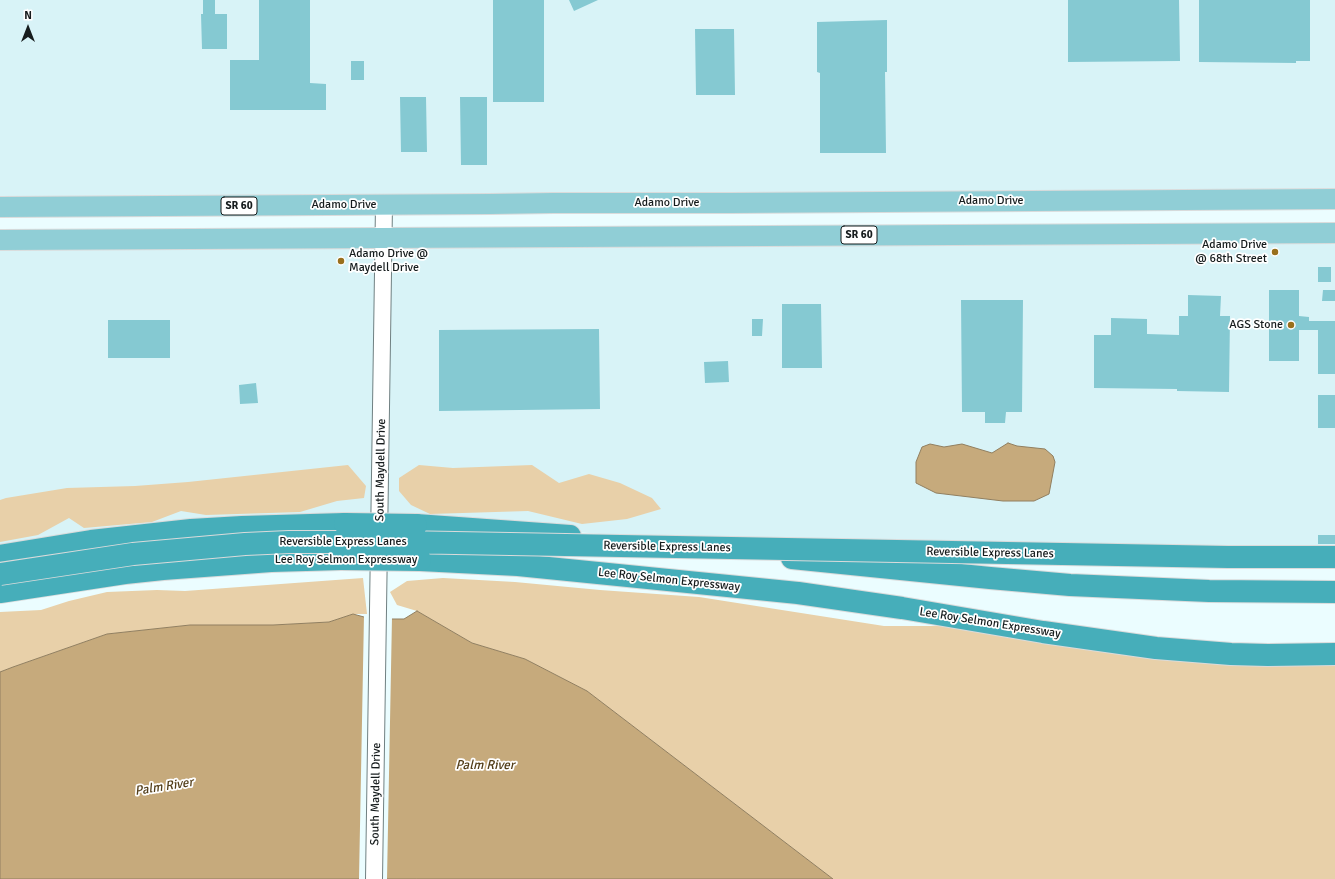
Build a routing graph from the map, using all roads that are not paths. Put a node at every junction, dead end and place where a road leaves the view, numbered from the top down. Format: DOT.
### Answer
graph roads {
  1 [pos="1335,199"];
  2 [pos="1085,200"];
  3 [pos="731,203"];
  4 [pos="384,205"];
  5 [pos="0,207"];
  6 [pos="1335,233"];
  7 [pos="1084,234"];
  8 [pos="732,236"];
  9 [pos="384,238"];
  10 [pos="0,240"];
  11 [pos="0,556"];
  12 [pos="1335,557"];
  13 [pos="0,574"];
  14 [pos="0,592"];
  15 [pos="1335,592"];
  16 [pos="1335,654"];
  17 [pos="374,879"];
  1 -- 2 [label="main road, Adamo Drive / SR 60"];
  2 -- 3 [label="main road, Adamo Drive / SR 60"];
  2 -- 7 [label="main road"];
  3 -- 4 [label="main road, Adamo Drive / SR 60"];
  3 -- 8 [label="main road"];
  4 -- 5 [label="main road, Adamo Drive / SR 60"];
  4 -- 9 [label="street, South Maydell Drive"];
  6 -- 7 [label="main road, SR 60"];
  7 -- 8 [label="main road, SR 60"];
  8 -- 9 [label="main road, SR 60"];
  9 -- 10 [label="main road, SR 60"];
  9 -- 17 [label="street, South Maydell Drive"];
  11 -- 15 [label="highway, bridge"];
  12 -- 13 [label="highway, Reversible Express Lanes, bridge"];
  14 -- 16 [label="highway, Lee Roy Selmon Expressway, bridge"];
}
